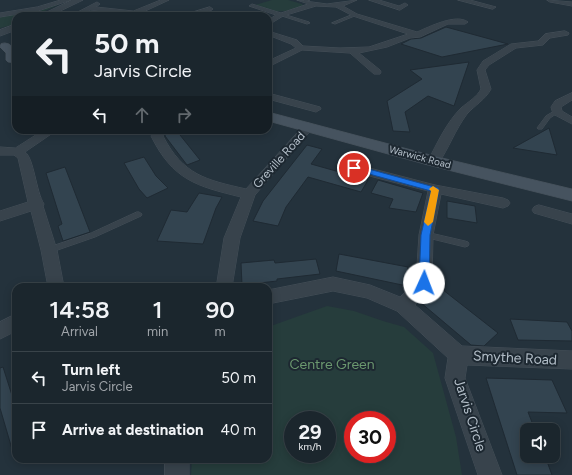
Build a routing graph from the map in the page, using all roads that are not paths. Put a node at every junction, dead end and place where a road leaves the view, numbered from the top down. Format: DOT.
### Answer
graph roads {
  1 [pos="68,0"];
  2 [pos="79,0"];
  3 [pos="104,0"];
  4 [pos="166,0"];
  5 [pos="305,0"];
  6 [pos="354,0"];
  7 [pos="372,0"];
  8 [pos="461,0"];
  9 [pos="550,0"];
  10 [pos="316,4"];
  11 [pos="572,4"];
  12 [pos="337,5"];
  13 [pos="252,6"];
  14 [pos="88,8"];
  15 [pos="400,8"];
  16 [pos="493,8"];
  17 [pos="210,9"];
  18 [pos="19,12"];
  19 [pos="52,12"];
  20 [pos="80,12"];
  21 [pos="119,12"];
  22 [pos="139,12"];
  23 [pos="198,12"];
  24 [pos="12,13"];
  25 [pos="0,15"];
  26 [pos="282,15"];
  27 [pos="354,15"];
  28 [pos="272,21"];
  29 [pos="464,22"];
  30 [pos="334,23"];
  31 [pos="308,24"];
  32 [pos="12,32"];
  33 [pos="565,32"];
  34 [pos="12,34"];
  35 [pos="272,34"];
  36 [pos="417,35"];
  37 [pos="2,41"];
  38 [pos="301,48"];
  39 [pos="352,51"];
  40 [pos="12,52"];
  41 [pos="0,57"];
  42 [pos="12,60"];
  43 [pos="272,62"];
  44 [pos="377,72"];
  45 [pos="572,96"];
  46 [pos="272,97"];
  47 [pos="316,108"];
  48 [pos="557,112"];
  49 [pos="272,117"];
  50 [pos="572,121"];
  51 [pos="309,126"];
  52 [pos="540,128"];
  53 [pos="46,134"];
  54 [pos="158,134"];
  55 [pos="0,151"];
  56 [pos="17,152"];
  57 [pos="434,161"];
  58 [pos="354,168"];
  59 [pos="435,190"];
  60 [pos="249,194"];
  61 [pos="572,195"];
  62 [pos="503,203"];
  63 [pos="36,204"];
  64 [pos="539,210"];
  65 [pos="139,214"];
  66 [pos="0,216"];
  67 [pos="572,219"];
  68 [pos="426,235"];
  69 [pos="466,244"];
  70 [pos="49,250"];
  71 [pos="55,283"];
  72 [pos="225,283"];
  73 [pos="272,296"];
  74 [pos="404,306"];
  75 [pos="12,324"];
  76 [pos="0,331"];
  77 [pos="458,355"];
  78 [pos="572,360"];
  79 [pos="178,463"];
  80 [pos="177,475"];
  81 [pos="490,475"];
  1 -- 18 [label="street"];
  2 -- 19 [label="street"];
  3 -- 14 [label="street"];
  4 -- 22 [label="street"];
  5 -- 10 [label="street"];
  6 -- 12 [label="street"];
  7 -- 15 [label="street"];
  8 -- 16 [label="street"];
  9 -- 11 [label="street"];
  10 -- 12 [label="street"];
  10 -- 26 [label="street"];
  12 -- 27 [label="street"];
  13 -- 26 [label="street"];
  14 -- 20 [label="street"];
  14 -- 21 [label="street"];
  17 -- 23 [label="street"];
  24 -- 25 [label="street"];
  26 -- 28 [label="street"];
  26 -- 31 [label="lane"];
  27 -- 30 [label="lane"];
  27 -- 36 [label="street"];
  29 -- 36 [label="street"];
  32 -- 37 [label="street"];
  33 -- 57 [label="street"];
  34 -- 37 [label="street"];
  35 -- 38 [label="street"];
  36 -- 39 [label="street"];
  37 -- 40 [label="main road"];
  38 -- 39 [label="street"];
  38 -- 43 [label="street"];
  39 -- 44 [label="street"];
  41 -- 42 [label="main road"];
  45 -- 48 [label="street"];
  46 -- 47 [label="street"];
  48 -- 50 [label="street"];
  48 -- 52 [label="lane"];
  49 -- 51 [label="main road, Warwick Road"];
  51 -- 57 [label="main road, Warwick Road"];
  51 -- 60 [label="street, Greville Road"];
  53 -- 56 [label="street"];
  54 -- 60 [label="street, Greville Road"];
  55 -- 56 [label="street"];
  56 -- 63 [label="street"];
  57 -- 61 [label="main road, Warwick Road"];
  58 -- 59 [label="street"];
  59 -- 62 [label="street"];
  59 -- 68 [label="street"];
  60 -- 72 [label="street, Greville Road"];
  63 -- 66 [label="street"];
  63 -- 70 [label="street"];
  64 -- 67 [label="street"];
  65 -- 70 [label="lane"];
  68 -- 69 [label="lane"];
  68 -- 74 [label="street"];
  70 -- 71 [label="street"];
  73 -- 74 [label="street"];
  74 -- 77 [label="street"];
  75 -- 76 [label="street"];
  77 -- 78 [label="street, Smythe Road"];
  77 -- 81 [label="street, Jarvis Circle"];
  79 -- 80 [label="street"];
}
